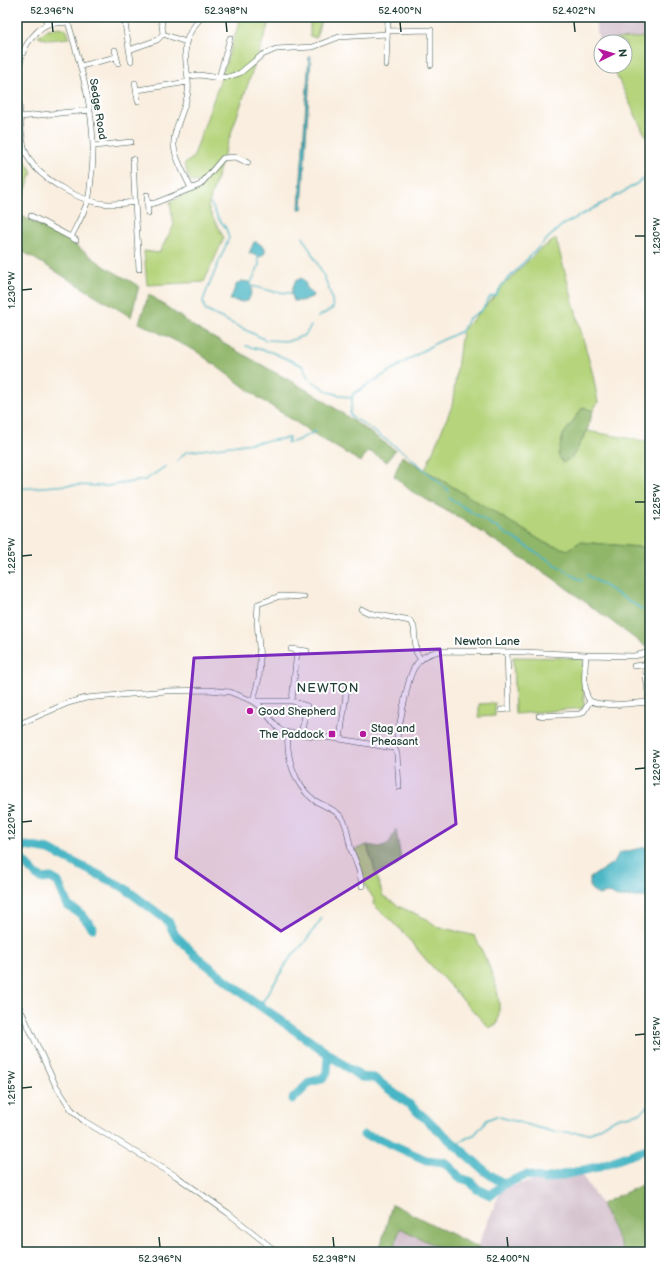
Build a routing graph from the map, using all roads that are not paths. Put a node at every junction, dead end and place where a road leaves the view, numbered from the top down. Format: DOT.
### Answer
graph roads {
  1 [pos="45,17"];
  2 [pos="74,17"];
  3 [pos="124,17"];
  4 [pos="161,17"];
  5 [pos="202,17"];
  6 [pos="388,17"];
  7 [pos="68,22"];
  8 [pos="47,24"];
  9 [pos="387,32"];
  10 [pos="163,34"];
  11 [pos="230,38"];
  12 [pos="186,42"];
  13 [pos="115,50"];
  14 [pos="129,50"];
  15 [pos="116,56"];
  16 [pos="131,61"];
  17 [pos="118,63"];
  18 [pos="431,64"];
  19 [pos="386,65"];
  20 [pos="81,66"];
  21 [pos="188,76"];
  22 [pos="219,78"];
  23 [pos="188,82"];
  24 [pos="135,83"];
  25 [pos="137,90"];
  26 [pos="138,101"];
  27 [pos="90,110"];
  28 [pos="20,117"];
  29 [pos="131,142"];
  30 [pos="94,146"];
  31 [pos="133,160"];
  32 [pos="248,163"];
  33 [pos="191,189"];
  34 [pos="147,195"];
  35 [pos="88,200"];
  36 [pos="135,202"];
  37 [pos="148,204"];
  38 [pos="148,213"];
  39 [pos="31,216"];
  40 [pos="71,236"];
  41 [pos="76,240"];
  42 [pos="139,269"];
  43 [pos="304,597"];
  44 [pos="361,610"];
  45 [pos="291,650"];
  46 [pos="297,651"];
  47 [pos="307,651"];
  48 [pos="507,652"];
  49 [pos="650,652"];
  50 [pos="586,655"];
  51 [pos="421,660"];
  52 [pos="648,664"];
  53 [pos="634,666"];
  54 [pos="347,687"];
  55 [pos="253,701"];
  56 [pos="292,701"];
  57 [pos="590,701"];
  58 [pos="650,702"];
  59 [pos="501,710"];
  60 [pos="539,716"];
  61 [pos="17,725"];
  62 [pos="288,733"];
  63 [pos="301,734"];
  64 [pos="340,739"];
  65 [pos="392,747"];
  66 [pos="399,787"];
  67 [pos="362,886"];
  68 [pos="17,1002"];
  69 [pos="277,1252"];
  1 -- 8 [label="street"];
  2 -- 7 [label="street"];
  3 -- 14 [label="street"];
  4 -- 10 [label="street"];
  5 -- 12 [label="street"];
  6 -- 9 [label="street"];
  7 -- 8 [label="street"];
  7 -- 20 [label="street, Sedge Road"];
  8 -- 28 [label="street"];
  9 -- 18 [label="street"];
  9 -- 19 [label="street"];
  9 -- 22 [label="street"];
  10 -- 12 [label="street"];
  10 -- 14 [label="street"];
  11 -- 22 [label="street"];
  12 -- 21 [label="street"];
  13 -- 15 [label="street"];
  14 -- 16 [label="street"];
  15 -- 17 [label="street"];
  15 -- 20 [label="street"];
  20 -- 27 [label="street, Sedge Road"];
  21 -- 22 [label="street"];
  21 -- 23 [label="street"];
  23 -- 25 [label="street"];
  23 -- 33 [label="street"];
  24 -- 25 [label="street"];
  25 -- 26 [label="street"];
  27 -- 28 [label="street"];
  27 -- 30 [label="street, Sedge Road"];
  28 -- 35 [label="street"];
  29 -- 30 [label="street"];
  30 -- 35 [label="street, Sedge Road"];
  31 -- 36 [label="street"];
  32 -- 33 [label="street"];
  33 -- 37 [label="street"];
  34 -- 37 [label="street"];
  35 -- 36 [label="street"];
  35 -- 40 [label="street, Sedge Road"];
  36 -- 42 [label="street"];
  37 -- 38 [label="street"];
  39 -- 40 [label="street"];
  40 -- 41 [label="street"];
  43 -- 55 [label="street"];
  44 -- 51 [label="street"];
  45 -- 46 [label="street"];
  46 -- 47 [label="street"];
  46 -- 56 [label="street"];
  48 -- 50 [label="street, Newton Lane"];
  48 -- 51 [label="street, Newton Lane"];
  48 -- 59 [label="street"];
  49 -- 50 [label="street, Newton Lane"];
  50 -- 57 [label="street"];
  51 -- 65 [label="street"];
  52 -- 53 [label="street"];
  52 -- 58 [label="street"];
  54 -- 64 [label="street"];
  55 -- 56 [label="street"];
  55 -- 61 [label="street"];
  55 -- 62 [label="street"];
  56 -- 63 [label="street"];
  57 -- 58 [label="street"];
  57 -- 60 [label="street"];
  62 -- 63 [label="street"];
  62 -- 67 [label="street"];
  63 -- 64 [label="street"];
  64 -- 65 [label="street"];
  65 -- 66 [label="street"];
  68 -- 69 [label="street"];
}
